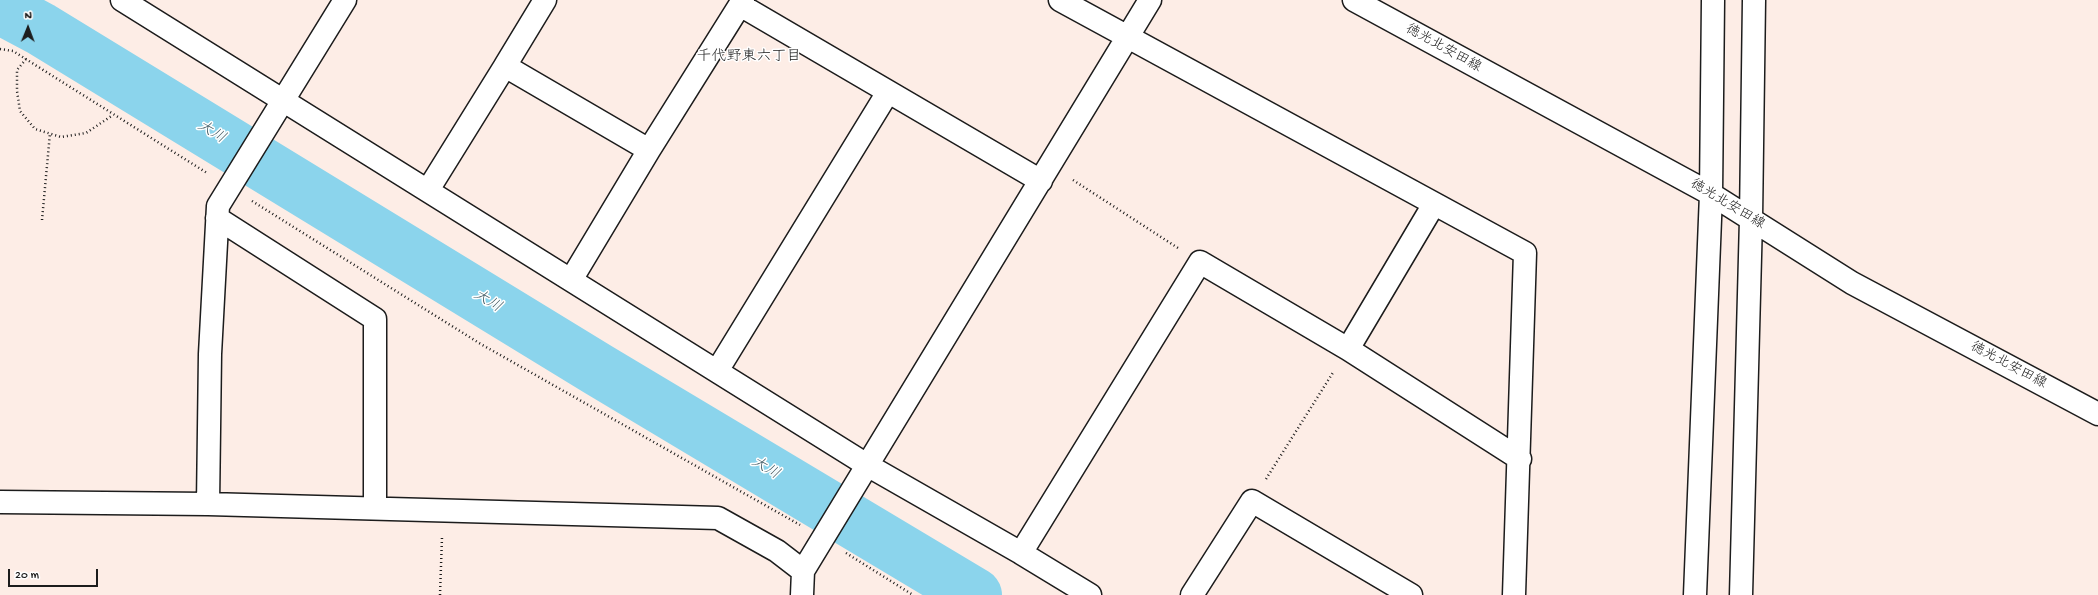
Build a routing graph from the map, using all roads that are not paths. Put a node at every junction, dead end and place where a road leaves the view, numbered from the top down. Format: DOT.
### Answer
graph roads {
  1 [pos="345,0"];
  2 [pos="545,0"];
  3 [pos="1060,0"];
  4 [pos="1150,0"];
  5 [pos="1354,0"];
  6 [pos="1713,0"];
  7 [pos="1754,0"];
  8 [pos="742,2"];
  9 [pos="135,3"];
  10 [pos="1127,38"];
  11 [pos="505,66"];
  12 [pos="888,92"];
  13 [pos="280,108"];
  14 [pos="649,150"];
  15 [pos="1046,173"];
  16 [pos="428,190"];
  17 [pos="1711,194"];
  18 [pos="1434,204"];
  19 [pos="218,218"];
  20 [pos="1751,219"];
  21 [pos="572,280"];
  22 [pos="1348,349"];
  23 [pos="717,371"];
  24 [pos="2098,414"];
  25 [pos="1520,459"];
  26 [pos="867,465"];
  27 [pos="0,502"];
  28 [pos="208,504"];
  29 [pos="375,508"];
  30 [pos="1021,553"];
  31 [pos="803,571"];
  32 [pos="802,595"];
  33 [pos="1090,595"];
  34 [pos="1192,595"];
  35 [pos="1411,595"];
  36 [pos="1514,595"];
  37 [pos="1695,595"];
  38 [pos="1741,595"];
  1 -- 13 [label="street"];
  2 -- 11 [label="street"];
  3 -- 10 [label="street"];
  4 -- 10 [label="street"];
  5 -- 17 [label="street, 徳光北安田線"];
  6 -- 17 [label="street"];
  7 -- 20 [label="street"];
  8 -- 12 [label="street"];
  8 -- 14 [label="street"];
  9 -- 13 [label="street"];
  10 -- 15 [label="street"];
  10 -- 18 [label="street"];
  11 -- 14 [label="street"];
  11 -- 16 [label="street"];
  12 -- 15 [label="street"];
  12 -- 23 [label="street"];
  13 -- 16 [label="street"];
  13 -- 19 [label="street"];
  14 -- 21 [label="street"];
  15 -- 26 [label="street"];
  16 -- 21 [label="street"];
  17 -- 20 [label="street, 徳光北安田線"];
  17 -- 37 [label="street"];
  18 -- 22 [label="street"];
  18 -- 25 [label="street"];
  19 -- 28 [label="street"];
  19 -- 29 [label="street"];
  20 -- 24 [label="street, 徳光北安田線"];
  20 -- 38 [label="street"];
  21 -- 23 [label="street"];
  22 -- 25 [label="street"];
  22 -- 30 [label="street"];
  23 -- 26 [label="street"];
  25 -- 36 [label="street"];
  26 -- 30 [label="street"];
  26 -- 31 [label="street"];
  27 -- 28 [label="street"];
  28 -- 29 [label="street"];
  29 -- 31 [label="street"];
  30 -- 33 [label="street"];
  31 -- 32 [label="street"];
  34 -- 35 [label="street"];
}
